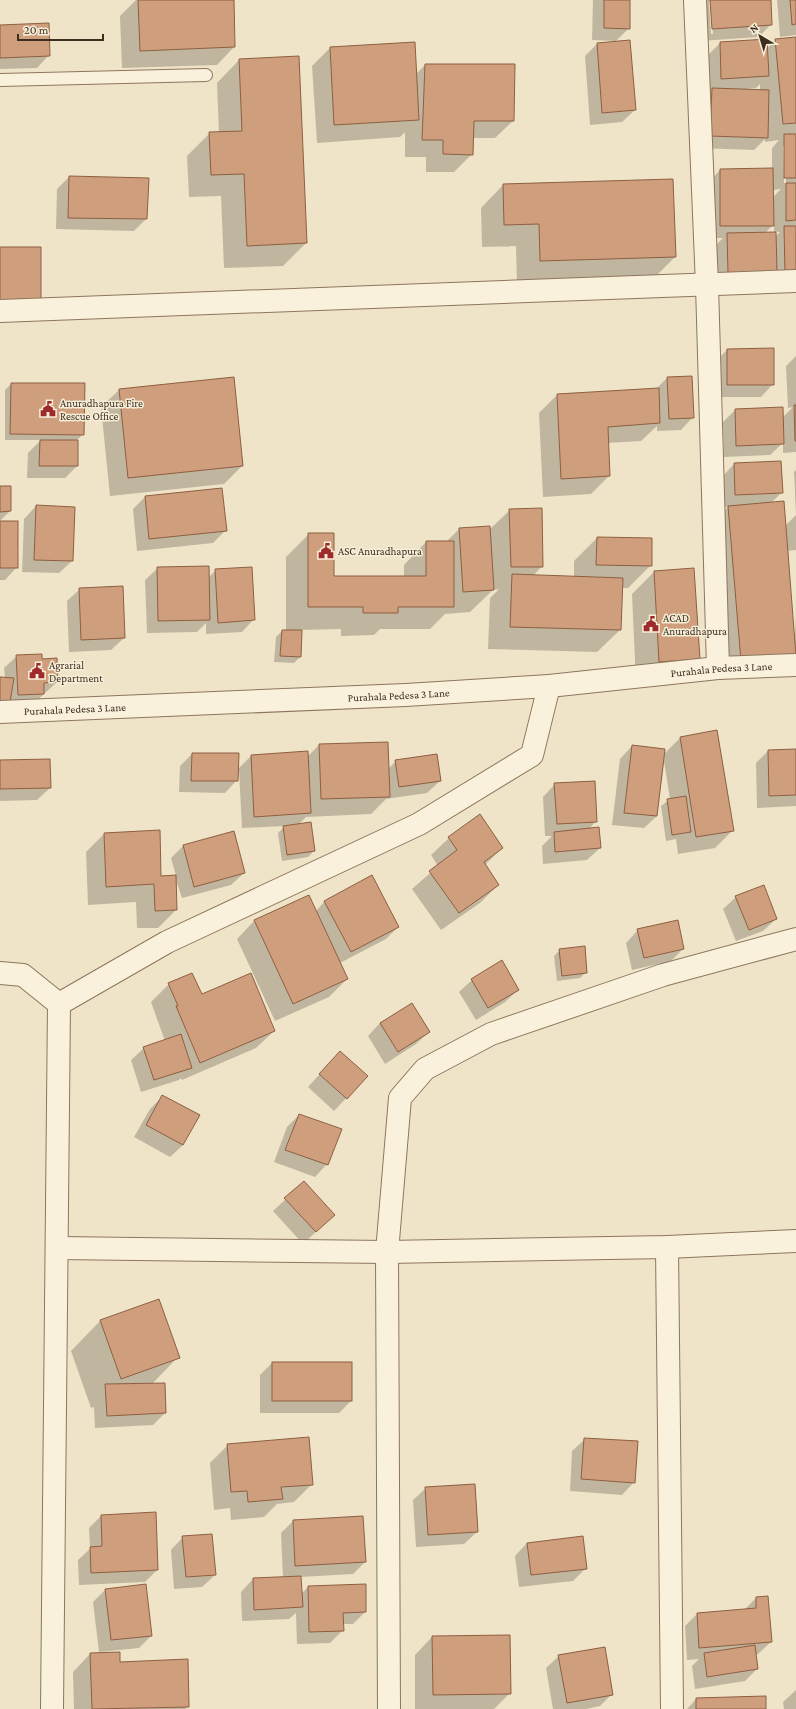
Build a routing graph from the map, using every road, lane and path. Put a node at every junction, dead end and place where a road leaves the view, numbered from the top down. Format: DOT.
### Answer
graph roads {
  1 [pos="695,0"];
  2 [pos="206,75"];
  3 [pos="0,80"];
  4 [pos="796,281"];
  5 [pos="707,285"];
  6 [pos="0,311"];
  7 [pos="796,665"];
  8 [pos="718,668"];
  9 [pos="549,686"];
  10 [pos="0,712"];
  11 [pos="796,939"];
  12 [pos="0,974"];
  13 [pos="59,1004"];
  14 [pos="796,1241"];
  15 [pos="667,1247"];
  16 [pos="58,1248"];
  17 [pos="387,1252"];
  18 [pos="52,1709"];
  19 [pos="389,1709"];
  20 [pos="672,1709"];
  1 -- 5 [label="street"];
  2 -- 3 [label="lane"];
  4 -- 5 [label="street"];
  5 -- 6 [label="street"];
  5 -- 8 [label="street"];
  7 -- 8 [label="street, Purahala Pedesa 3 Lane"];
  8 -- 9 [label="street, Purahala Pedesa 3 Lane"];
  9 -- 10 [label="street, Purahala Pedesa 3 Lane"];
  9 -- 13 [label="street"];
  11 -- 17 [label="street"];
  12 -- 13 [label="street"];
  13 -- 16 [label="street"];
  14 -- 15 [label="street"];
  15 -- 17 [label="street"];
  15 -- 20 [label="street"];
  16 -- 17 [label="street"];
  16 -- 18 [label="street"];
  17 -- 19 [label="street"];
}
